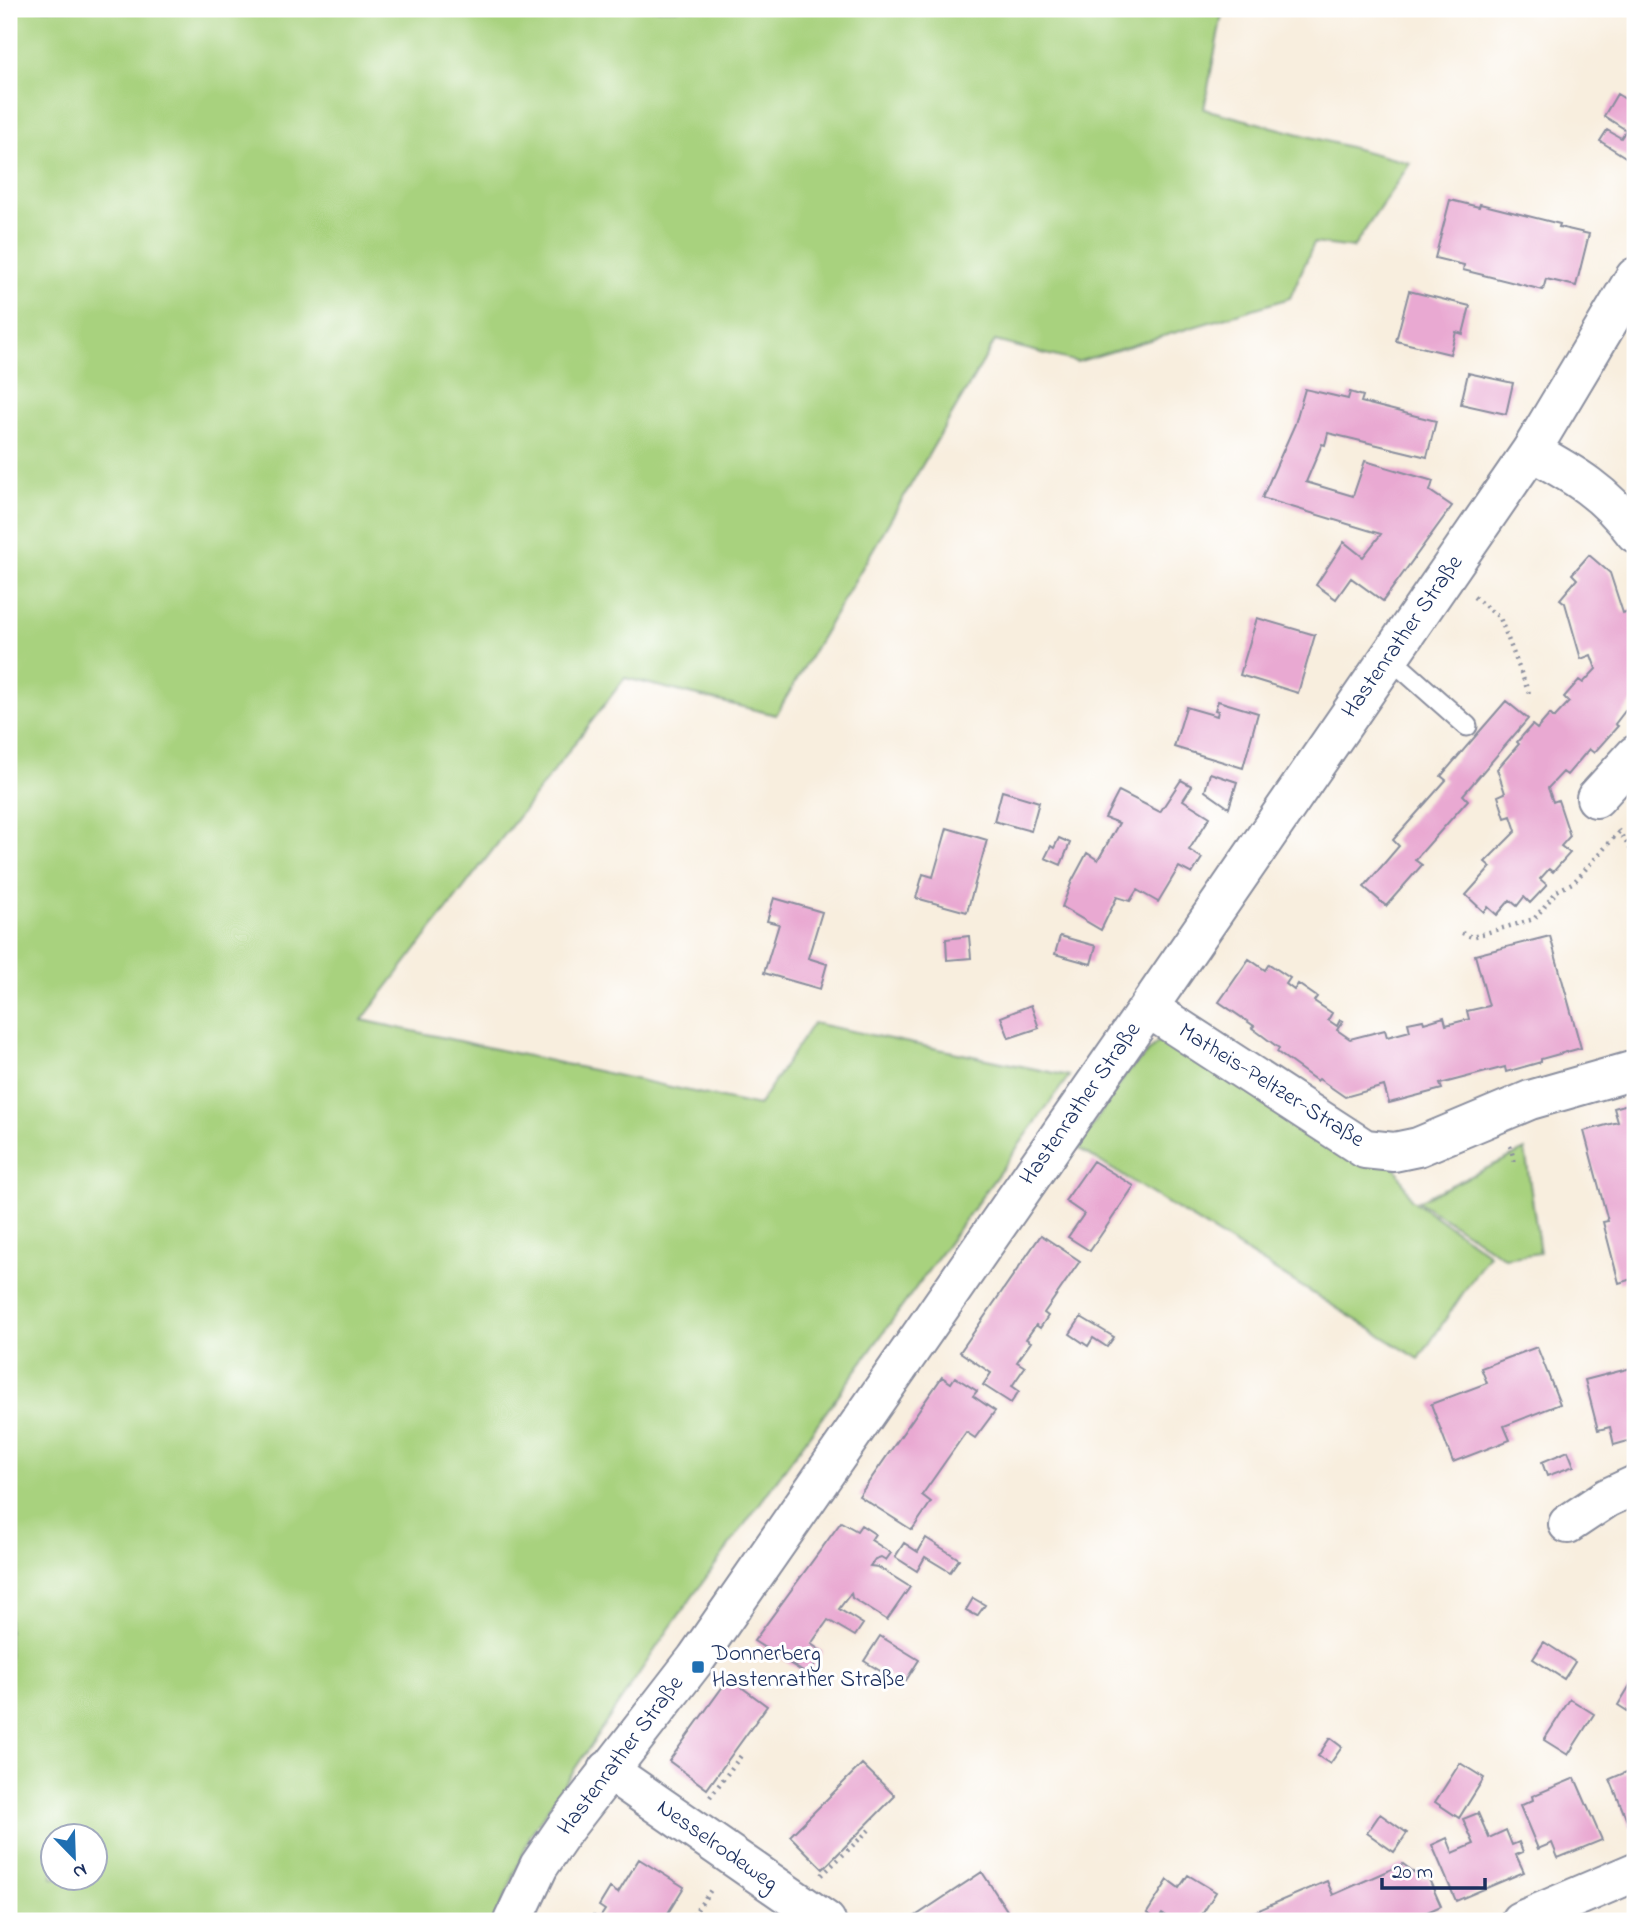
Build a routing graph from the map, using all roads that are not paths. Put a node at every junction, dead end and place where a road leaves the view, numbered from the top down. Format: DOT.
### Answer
graph roads {
  1 [pos="1635,277"];
  2 [pos="1531,451"];
  3 [pos="1635,533"];
  4 [pos="1389,657"];
  5 [pos="1467,726"];
  6 [pos="1635,755"];
  7 [pos="1596,798"];
  8 [pos="1148,1008"];
  9 [pos="1635,1070"];
  10 [pos="1635,1485"];
  11 [pos="1568,1524"];
  12 [pos="608,1770"];
  13 [pos="1635,1872"];
  14 [pos="811,1911"];
  15 [pos="513,1921"];
  16 [pos="1520,1921"];
  1 -- 2 [label="street, Hastenrather Straße"];
  2 -- 3 [label="street"];
  2 -- 4 [label="street, Hastenrather Straße"];
  4 -- 5 [label="lane"];
  4 -- 8 [label="street, Hastenrather Straße"];
  6 -- 7 [label="street"];
  8 -- 9 [label="street, Matheis-Peltzer-Straße"];
  8 -- 12 [label="street, Hastenrather Straße"];
  10 -- 11 [label="street"];
  12 -- 14 [label="street, Nesselrodeweg"];
  12 -- 15 [label="street, Hastenrather Straße"];
  13 -- 16 [label="street"];
}
